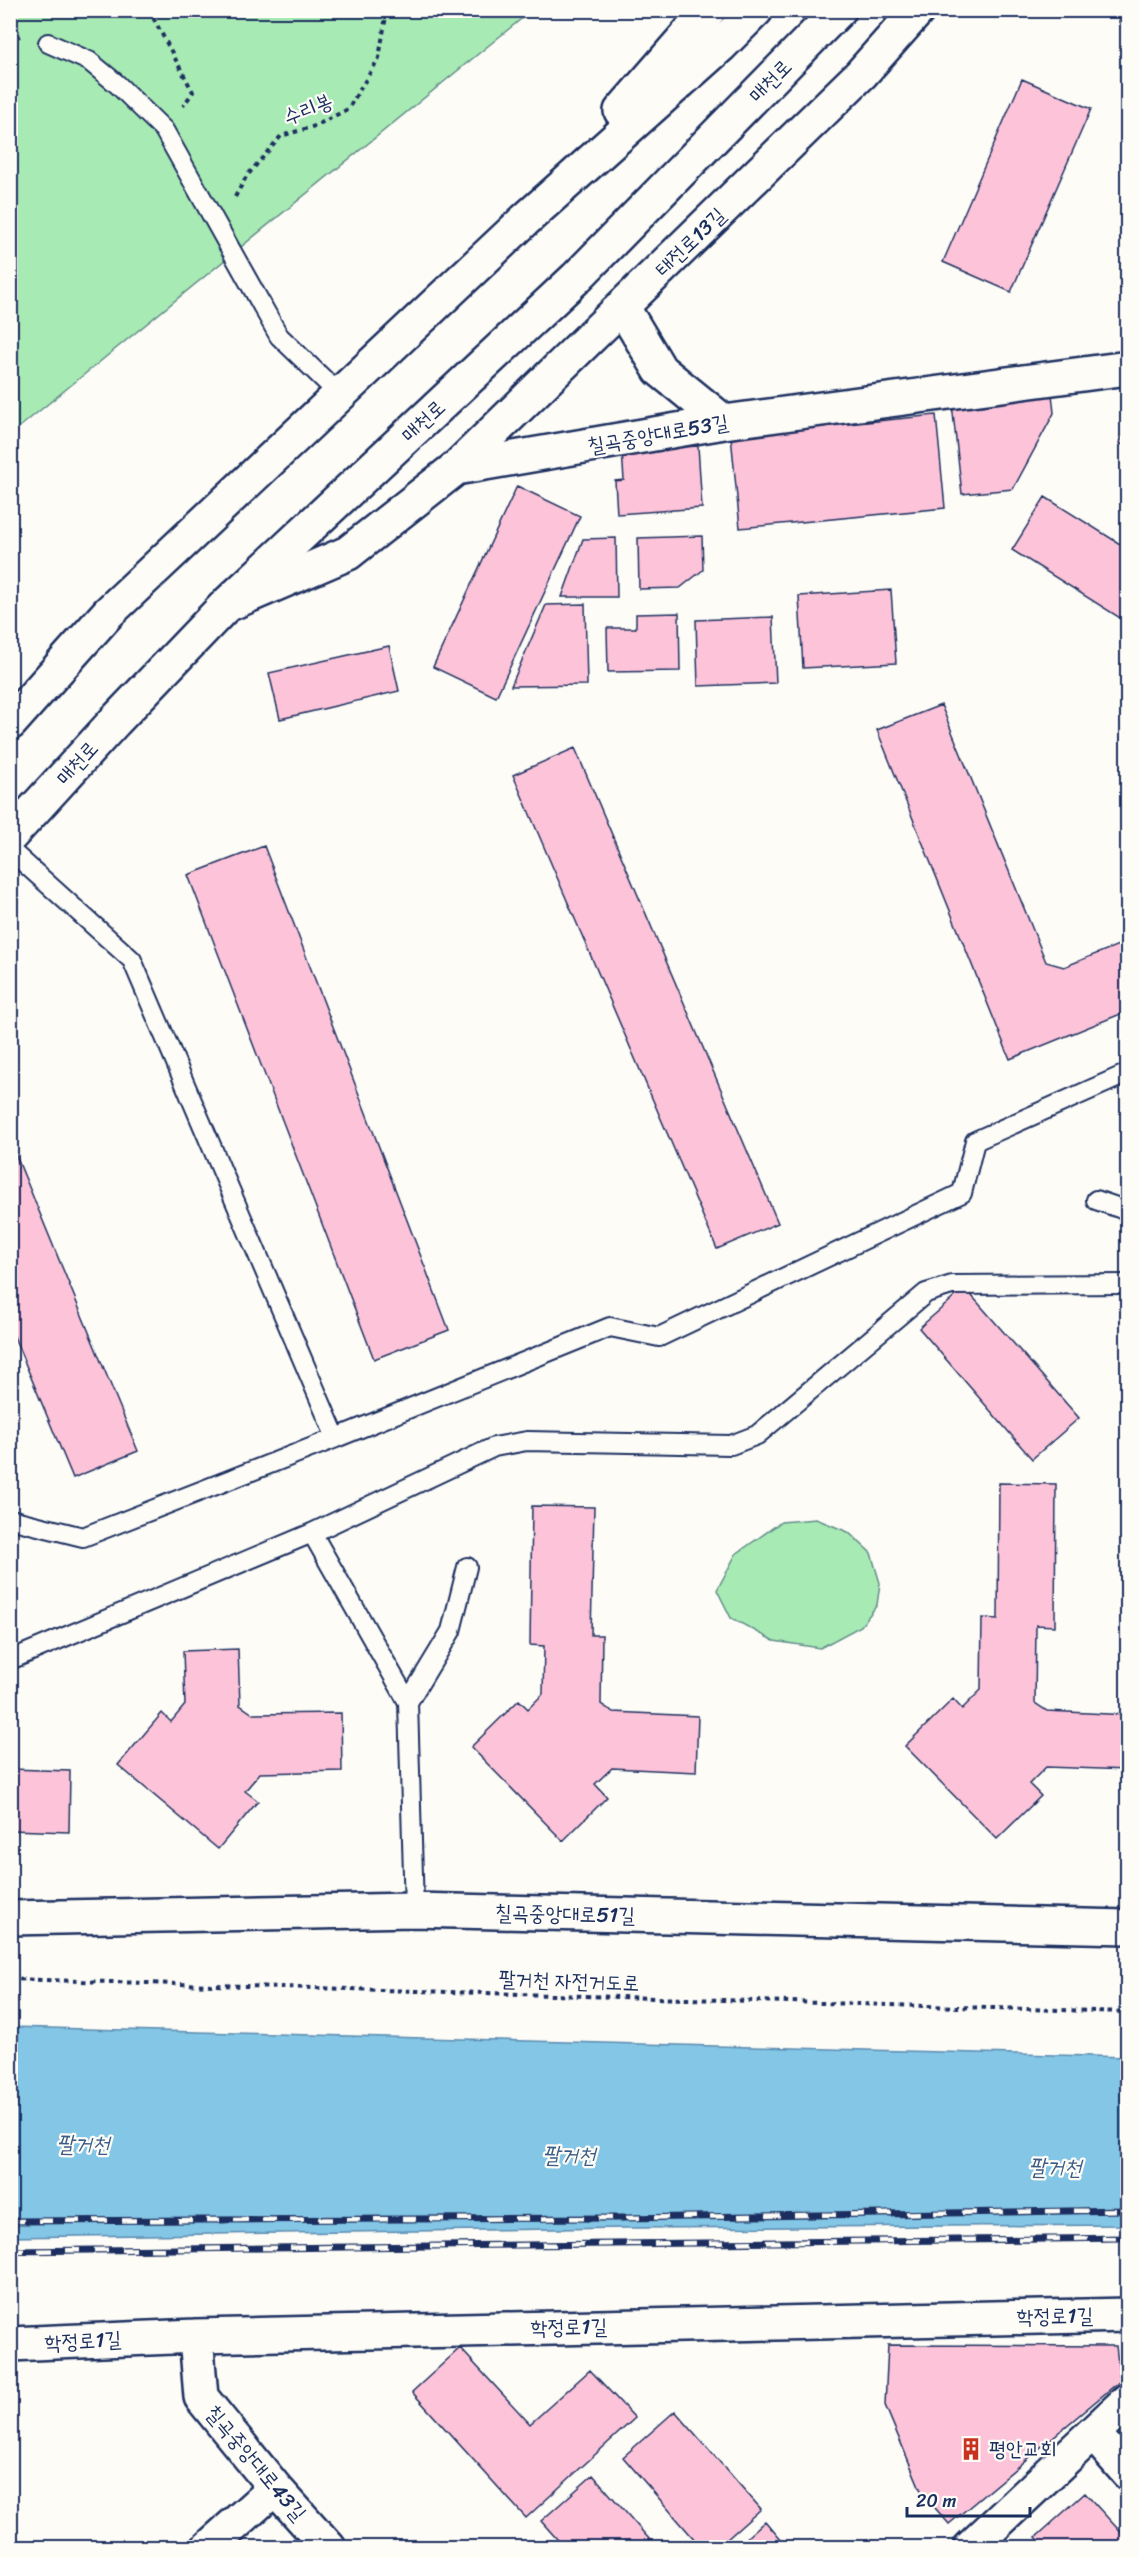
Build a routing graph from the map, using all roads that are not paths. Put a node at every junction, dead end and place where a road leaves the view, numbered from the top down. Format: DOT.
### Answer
graph roads {
  1 [pos="709,10"];
  2 [pos="756,10"];
  3 [pos="839,10"];
  4 [pos="918,10"];
  5 [pos="48,44"];
  6 [pos="525,220"];
  7 [pos="622,308"];
  8 [pos="1128,368"];
  9 [pos="339,395"];
  10 [pos="724,422"];
  11 [pos="456,468"];
  12 [pos="226,605"];
  13 [pos="10,723"];
  14 [pos="10,836"];
  15 [pos="10,850"];
  16 [pos="1128,1073"];
  17 [pos="1096,1200"];
  18 [pos="1128,1211"];
  19 [pos="1128,1284"];
  20 [pos="336,1438"];
  21 [pos="10,1520"];
  22 [pos="312,1533"];
  23 [pos="467,1568"];
  24 [pos="10,1660"];
  25 [pos="408,1702"];
  26 [pos="414,1910"];
  27 [pos="10,1918"];
  28 [pos="1125,1922"];
  29 [pos="1128,2314"];
  30 [pos="196,2336"];
  31 [pos="10,2344"];
  32 [pos="1128,2400"];
  33 [pos="1094,2434"];
  34 [pos="1128,2473"];
  35 [pos="275,2488"];
  36 [pos="208,2547"];
  37 [pos="328,2547"];
  38 [pos="970,2547"];
  1 -- 6 [label="street"];
  2 -- 6 [label="street"];
  3 -- 12 [label="street, 매천로"];
  4 -- 7 [label="street, 태전로13길"];
  5 -- 9 [label="lane"];
  6 -- 9 [label="street"];
  7 -- 10 [label="street"];
  7 -- 11 [label="street, 태전로13길"];
  8 -- 10 [label="street, 칠곡중앙대로53길"];
  9 -- 13 [label="street"];
  10 -- 11 [label="street, 칠곡중앙대로53길"];
  11 -- 12 [label="street, 칠곡중앙대로53길"];
  12 -- 14 [label="street, 매천로"];
  15 -- 20 [label="lane"];
  16 -- 20 [label="lane"];
  17 -- 18 [label="lane"];
  19 -- 22 [label="lane"];
  20 -- 21 [label="lane"];
  22 -- 24 [label="lane"];
  22 -- 25 [label="lane"];
  23 -- 25 [label="lane"];
  25 -- 26 [label="lane"];
  26 -- 27 [label="street, 칠곡중앙대로51길"];
  26 -- 28 [label="street, 칠곡중앙대로51길"];
  29 -- 30 [label="street, 학정로1길"];
  30 -- 31 [label="street, 학정로1길"];
  30 -- 35 [label="street, 칠곡중앙대로43길"];
  32 -- 33 [label="street"];
  33 -- 34 [label="street"];
  33 -- 38 [label="street"];
  35 -- 36 [label="street"];
  35 -- 37 [label="street, 칠곡중앙대로43길"];
}
